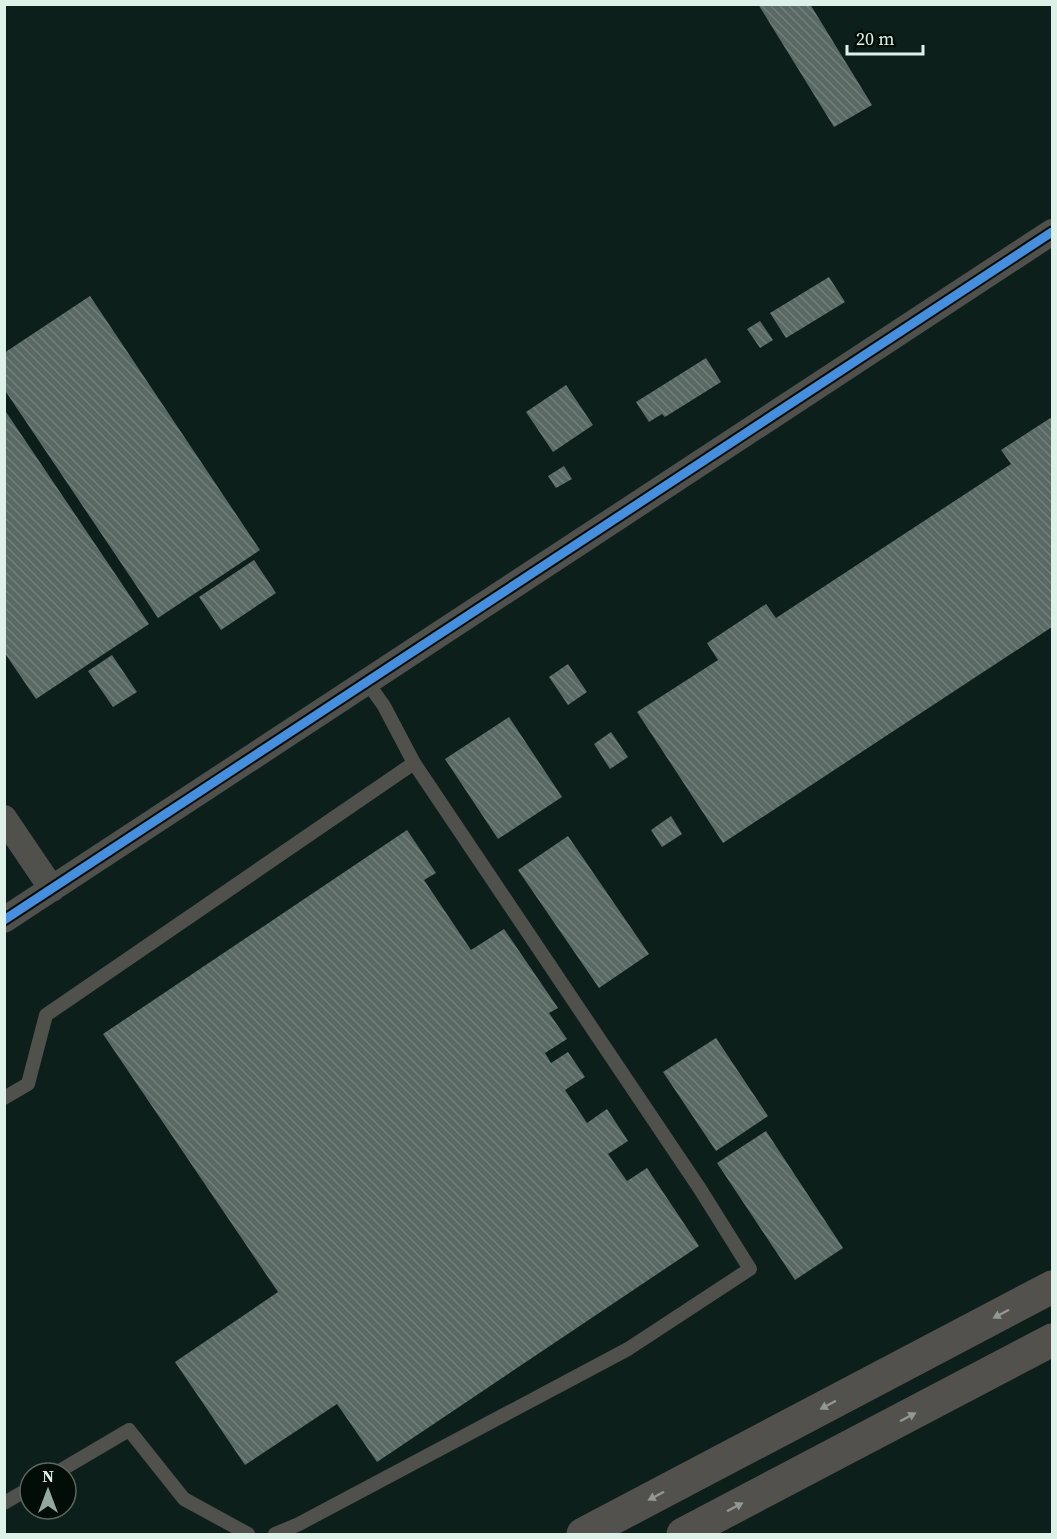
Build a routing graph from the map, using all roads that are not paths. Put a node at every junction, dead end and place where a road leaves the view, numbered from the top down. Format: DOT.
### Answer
graph roads {
  1 [pos="1053,232"];
  2 [pos="367,682"];
  3 [pos="414,763"];
  4 [pos="4,818"];
  5 [pos="52,889"];
  6 [pos="4,920"];
  7 [pos="4,1098"];
  8 [pos="1053,1287"];
  9 [pos="1053,1341"];
  10 [pos="76,1461"];
  11 [pos="18,1495"];
  12 [pos="4,1503"];
  13 [pos="248,1534"];
  14 [pos="275,1534"];
  15 [pos="583,1534"];
  16 [pos="683,1534"];
  1 -- 2 [label="street"];
  2 -- 3 [label="lane"];
  2 -- 5 [label="street"];
  3 -- 7 [label="lane"];
  3 -- 14 [label="lane"];
  4 -- 5 [label="street"];
  5 -- 6 [label="street"];
  8 -- 15 [label="main road, one-way"];
  16 -- 9 [label="main road, one-way"];
  10 -- 13 [label="lane"];
  11 -- 12 [label="lane"];
}
